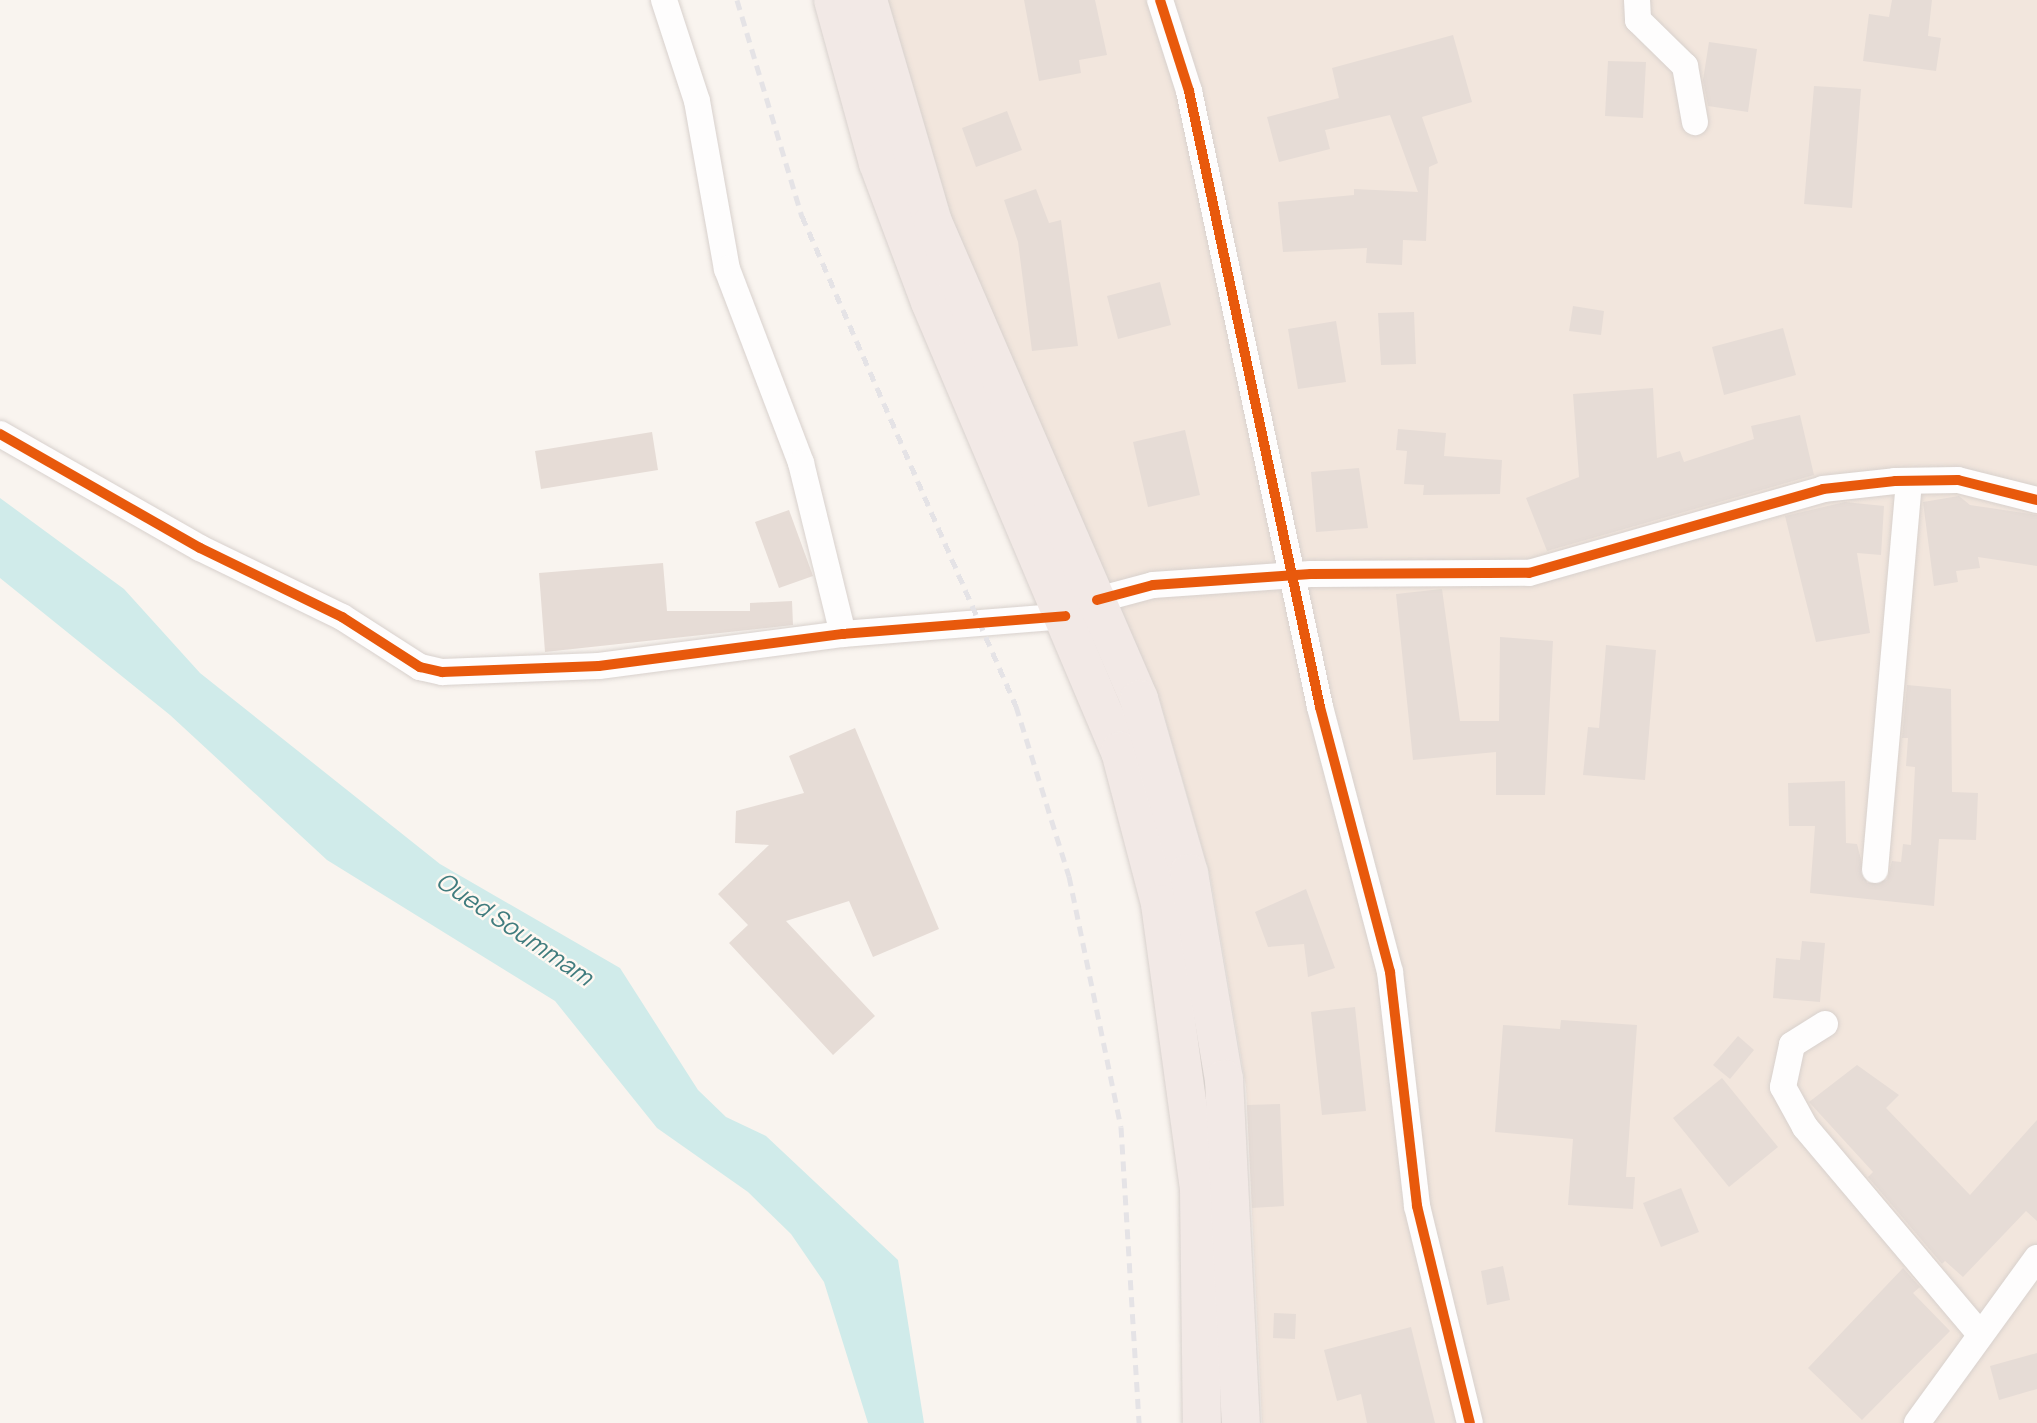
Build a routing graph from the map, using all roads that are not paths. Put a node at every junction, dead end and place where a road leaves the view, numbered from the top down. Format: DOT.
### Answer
graph roads {
  1 [pos="664,0"];
  2 [pos="833,0"];
  3 [pos="868,0"];
  4 [pos="1160,0"];
  5 [pos="1637,0"];
  6 [pos="1695,122"];
  7 [pos="0,434"];
  8 [pos="1909,481"];
  9 [pos="2037,500"];
  10 [pos="1293,576"];
  11 [pos="1081,608"];
  12 [pos="844,634"];
  13 [pos="1875,870"];
  14 [pos="1825,1024"];
  15 [pos="2037,1258"];
  16 [pos="1982,1335"];
  17 [pos="1202,1423"];
  18 [pos="1241,1423"];
  19 [pos="1470,1423"];
  20 [pos="1917,1423"];
  1 -- 12 [label="street"];
  2 -- 11 [label="highway"];
  3 -- 11 [label="highway"];
  4 -- 10 [label="street"];
  5 -- 6 [label="street"];
  7 -- 12 [label="street"];
  8 -- 9 [label="street"];
  8 -- 10 [label="street"];
  8 -- 13 [label="street"];
  10 -- 11 [label="street"];
  10 -- 19 [label="street"];
  11 -- 12 [label="street"];
  11 -- 17 [label="highway"];
  11 -- 18 [label="highway"];
  14 -- 16 [label="street"];
  15 -- 16 [label="street"];
  16 -- 20 [label="street"];
}
